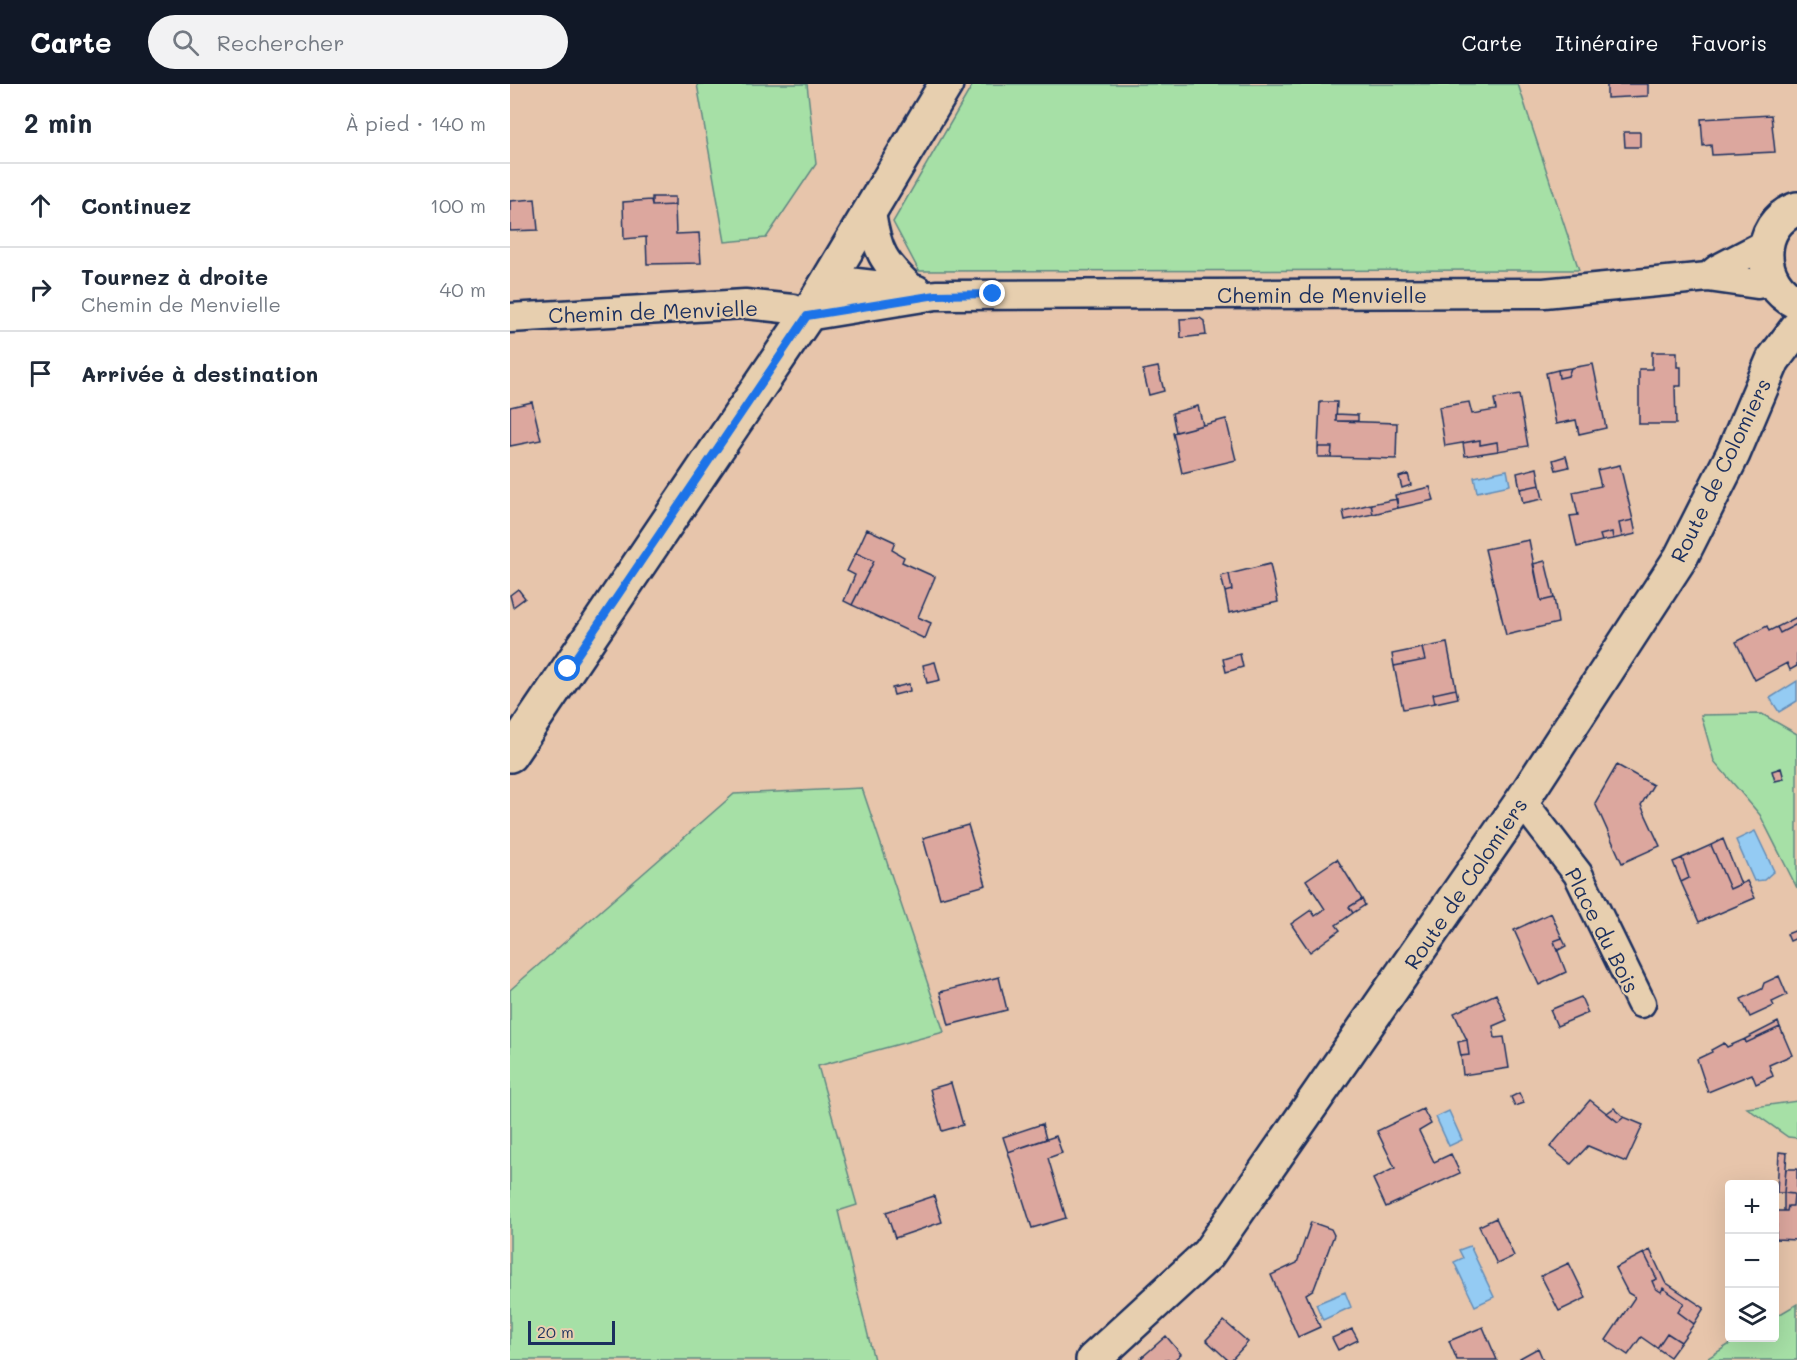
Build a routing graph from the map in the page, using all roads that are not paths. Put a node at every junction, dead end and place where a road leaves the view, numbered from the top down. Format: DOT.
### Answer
graph roads {
  1 [pos="946,84"];
  2 [pos="1795,204"];
  3 [pos="871,213"];
  4 [pos="1767,244"];
  5 [pos="1708,277"];
  6 [pos="827,285"];
  7 [pos="923,291"];
  8 [pos="1783,291"];
  9 [pos="807,316"];
  10 [pos="510,318"];
  11 [pos="1797,328"];
  12 [pos="1773,360"];
  13 [pos="510,755"];
  14 [pos="1522,801"];
  15 [pos="1641,1003"];
  16 [pos="1093,1360"];
  1 -- 3 [label="street"];
  2 -- 4 [label="street"];
  3 -- 6 [label="street"];
  3 -- 7 [label="street"];
  4 -- 5 [label="street, Chemin de Menvielle"];
  4 -- 8 [label="street, Route de Colomiers"];
  5 -- 7 [label="street, Chemin de Menvielle"];
  5 -- 8 [label="street, Chemin de Menvielle"];
  6 -- 7 [label="street, Chemin de Menvielle"];
  6 -- 9 [label="street"];
  7 -- 9 [label="street, Chemin de Menvielle"];
  8 -- 12 [label="street, Route de Colomiers"];
  9 -- 10 [label="street, Chemin de Menvielle"];
  9 -- 13 [label="street"];
  11 -- 12 [label="street, Route de Colomiers"];
  12 -- 14 [label="street, Route de Colomiers"];
  14 -- 15 [label="street, Place du Bois"];
  14 -- 16 [label="street, Route de Colomiers"];
}
